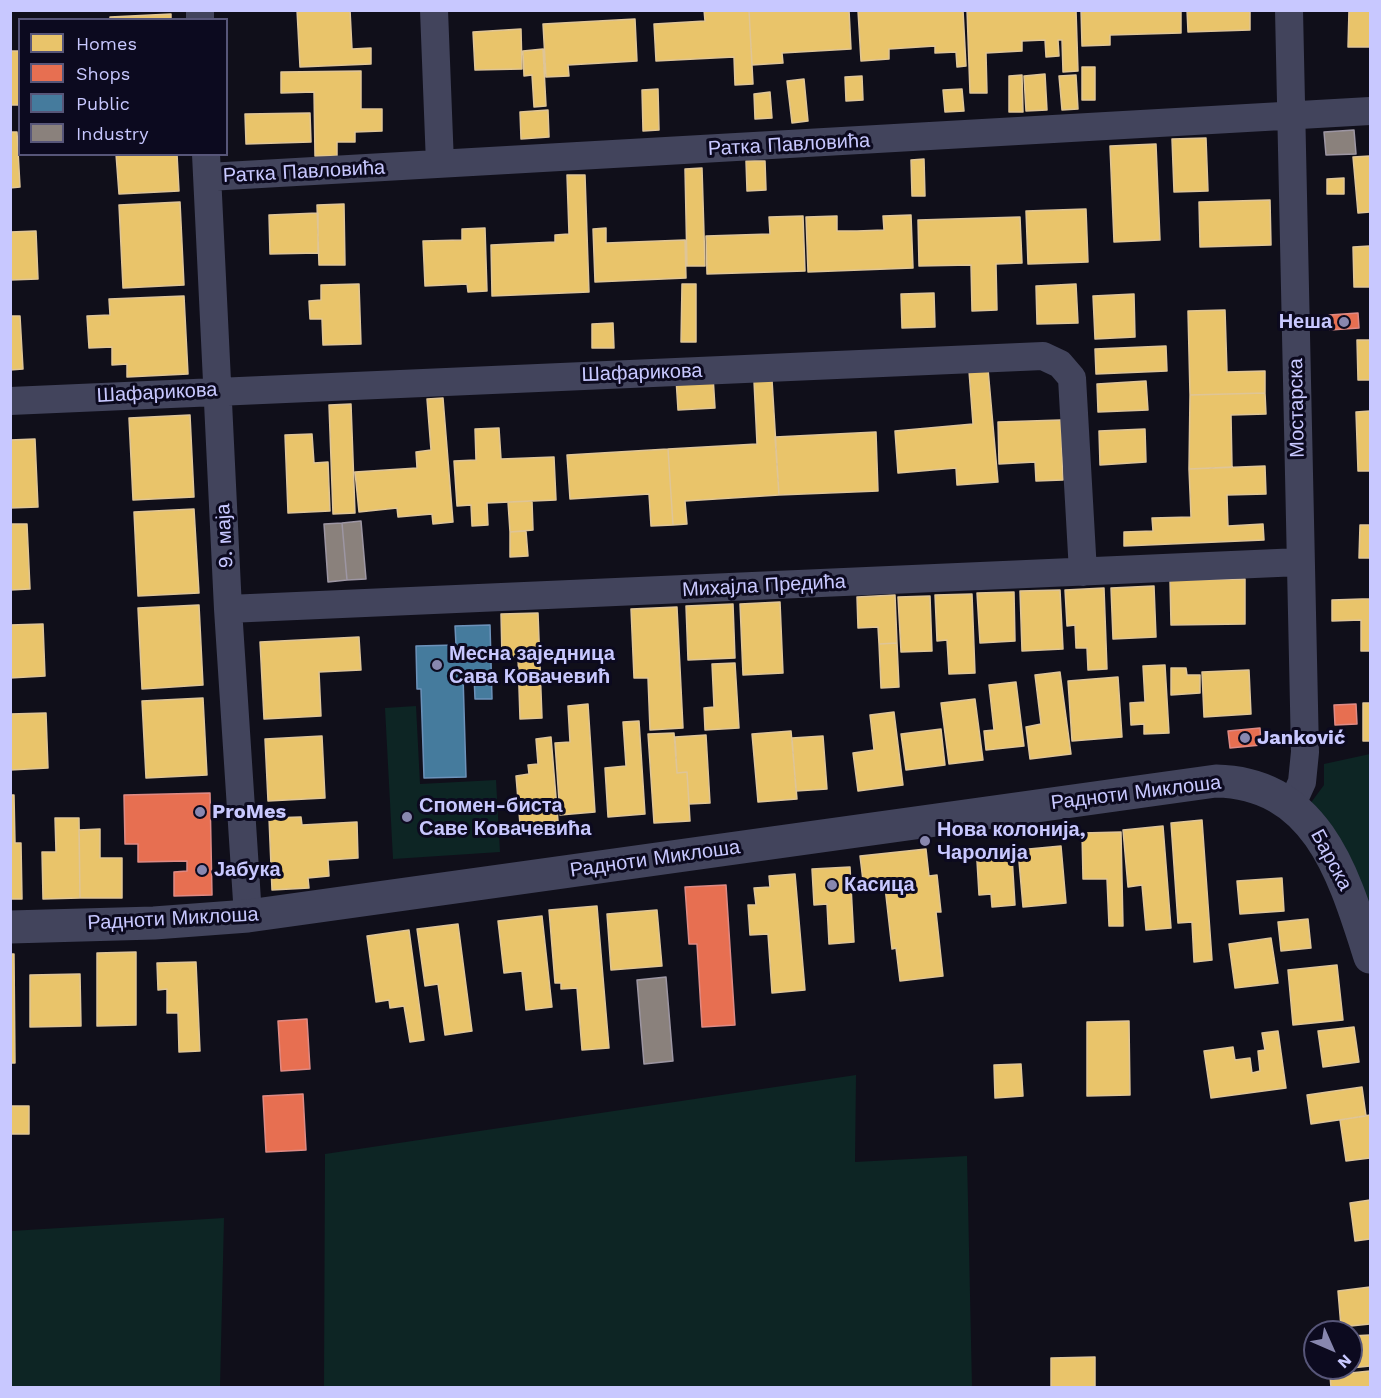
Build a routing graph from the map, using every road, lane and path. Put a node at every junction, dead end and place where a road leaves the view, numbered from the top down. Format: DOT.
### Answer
graph roads {
  1 [pos="434,10"];
  2 [pos="1289,10"];
  3 [pos="1371,111"];
  4 [pos="1291,117"];
  5 [pos="440,164"];
  6 [pos="207,166"];
  7 [pos="218,390"];
  8 [pos="10,400"];
  9 [pos="1300,562"];
  10 [pos="1083,572"];
  11 [pos="228,609"];
  12 [pos="1292,804"];
  13 [pos="248,916"];
  14 [pos="10,927"];
  15 [pos="1371,957"];
  1 -- 5 [label="street"];
  2 -- 4 [label="street, Мостарска"];
  3 -- 4 [label="street, Ратка Павловића"];
  4 -- 5 [label="street, Ратка Павловића"];
  4 -- 9 [label="street, Мостарска"];
  5 -- 6 [label="street, Ратка Павловића"];
  6 -- 7 [label="street, 9. маја"];
  7 -- 8 [label="street, Шафарикова"];
  7 -- 10 [label="street, Шафарикова"];
  7 -- 11 [label="street, 9. маја"];
  9 -- 10 [label="street, Михајла Предића"];
  9 -- 12 [label="street, Мостарска"];
  10 -- 11 [label="street, Михајла Предића"];
  11 -- 13 [label="street, 9. маја"];
  12 -- 13 [label="street, Радноти Миклоша"];
  12 -- 15 [label="street, Барска"];
  13 -- 14 [label="street, Радноти Миклоша"];
}
